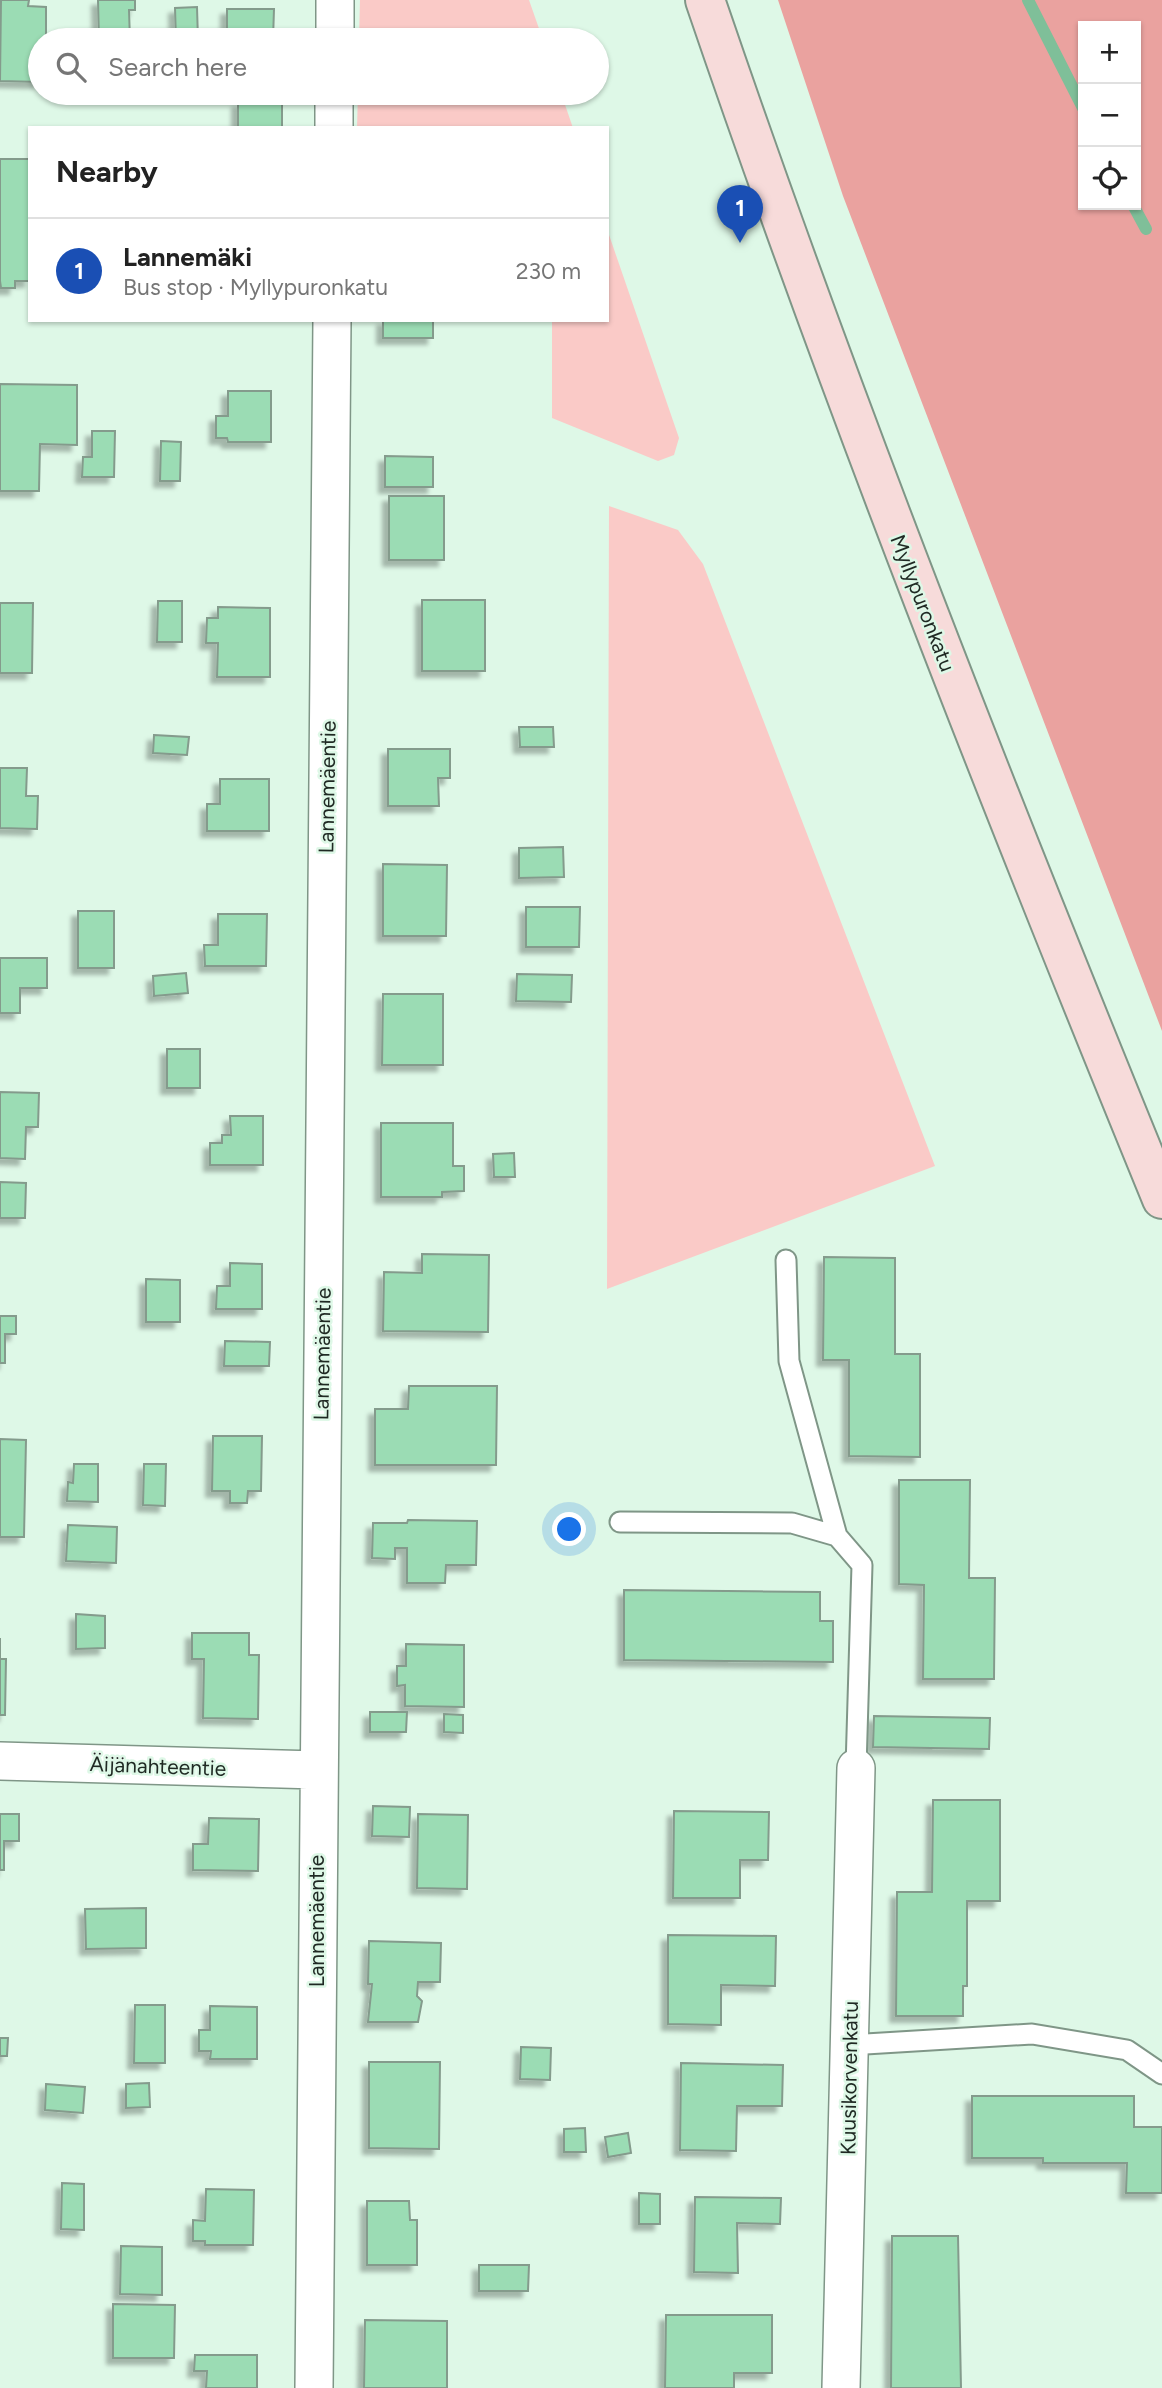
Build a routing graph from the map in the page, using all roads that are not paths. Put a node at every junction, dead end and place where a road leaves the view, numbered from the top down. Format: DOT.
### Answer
graph roads {
  1 [pos="335,0"];
  2 [pos="705,0"];
  3 [pos="335,28"];
  4 [pos="334,105"];
  5 [pos="334,126"];
  6 [pos="332,322"];
  7 [pos="1162,1199"];
  8 [pos="786,1260"];
  9 [pos="620,1522"];
  10 [pos="837,1536"];
  11 [pos="0,1761"];
  12 [pos="856,1768"];
  13 [pos="317,1770"];
  14 [pos="849,2045"];
  15 [pos="1162,2074"];
  16 [pos="314,2388"];
  17 [pos="841,2388"];
  1 -- 3 [label="street"];
  2 -- 7 [label="main road, Myllypuronkatu"];
  4 -- 5 [label="street"];
  6 -- 13 [label="street, Lannemäentie"];
  8 -- 10 [label="lane"];
  9 -- 10 [label="lane"];
  10 -- 12 [label="lane"];
  11 -- 13 [label="street, Äijänahteentie"];
  12 -- 14 [label="street, Kuusikorvenkatu"];
  13 -- 16 [label="street, Lannemäentie"];
  14 -- 15 [label="lane"];
  14 -- 17 [label="street, Kuusikorvenkatu"];
}
